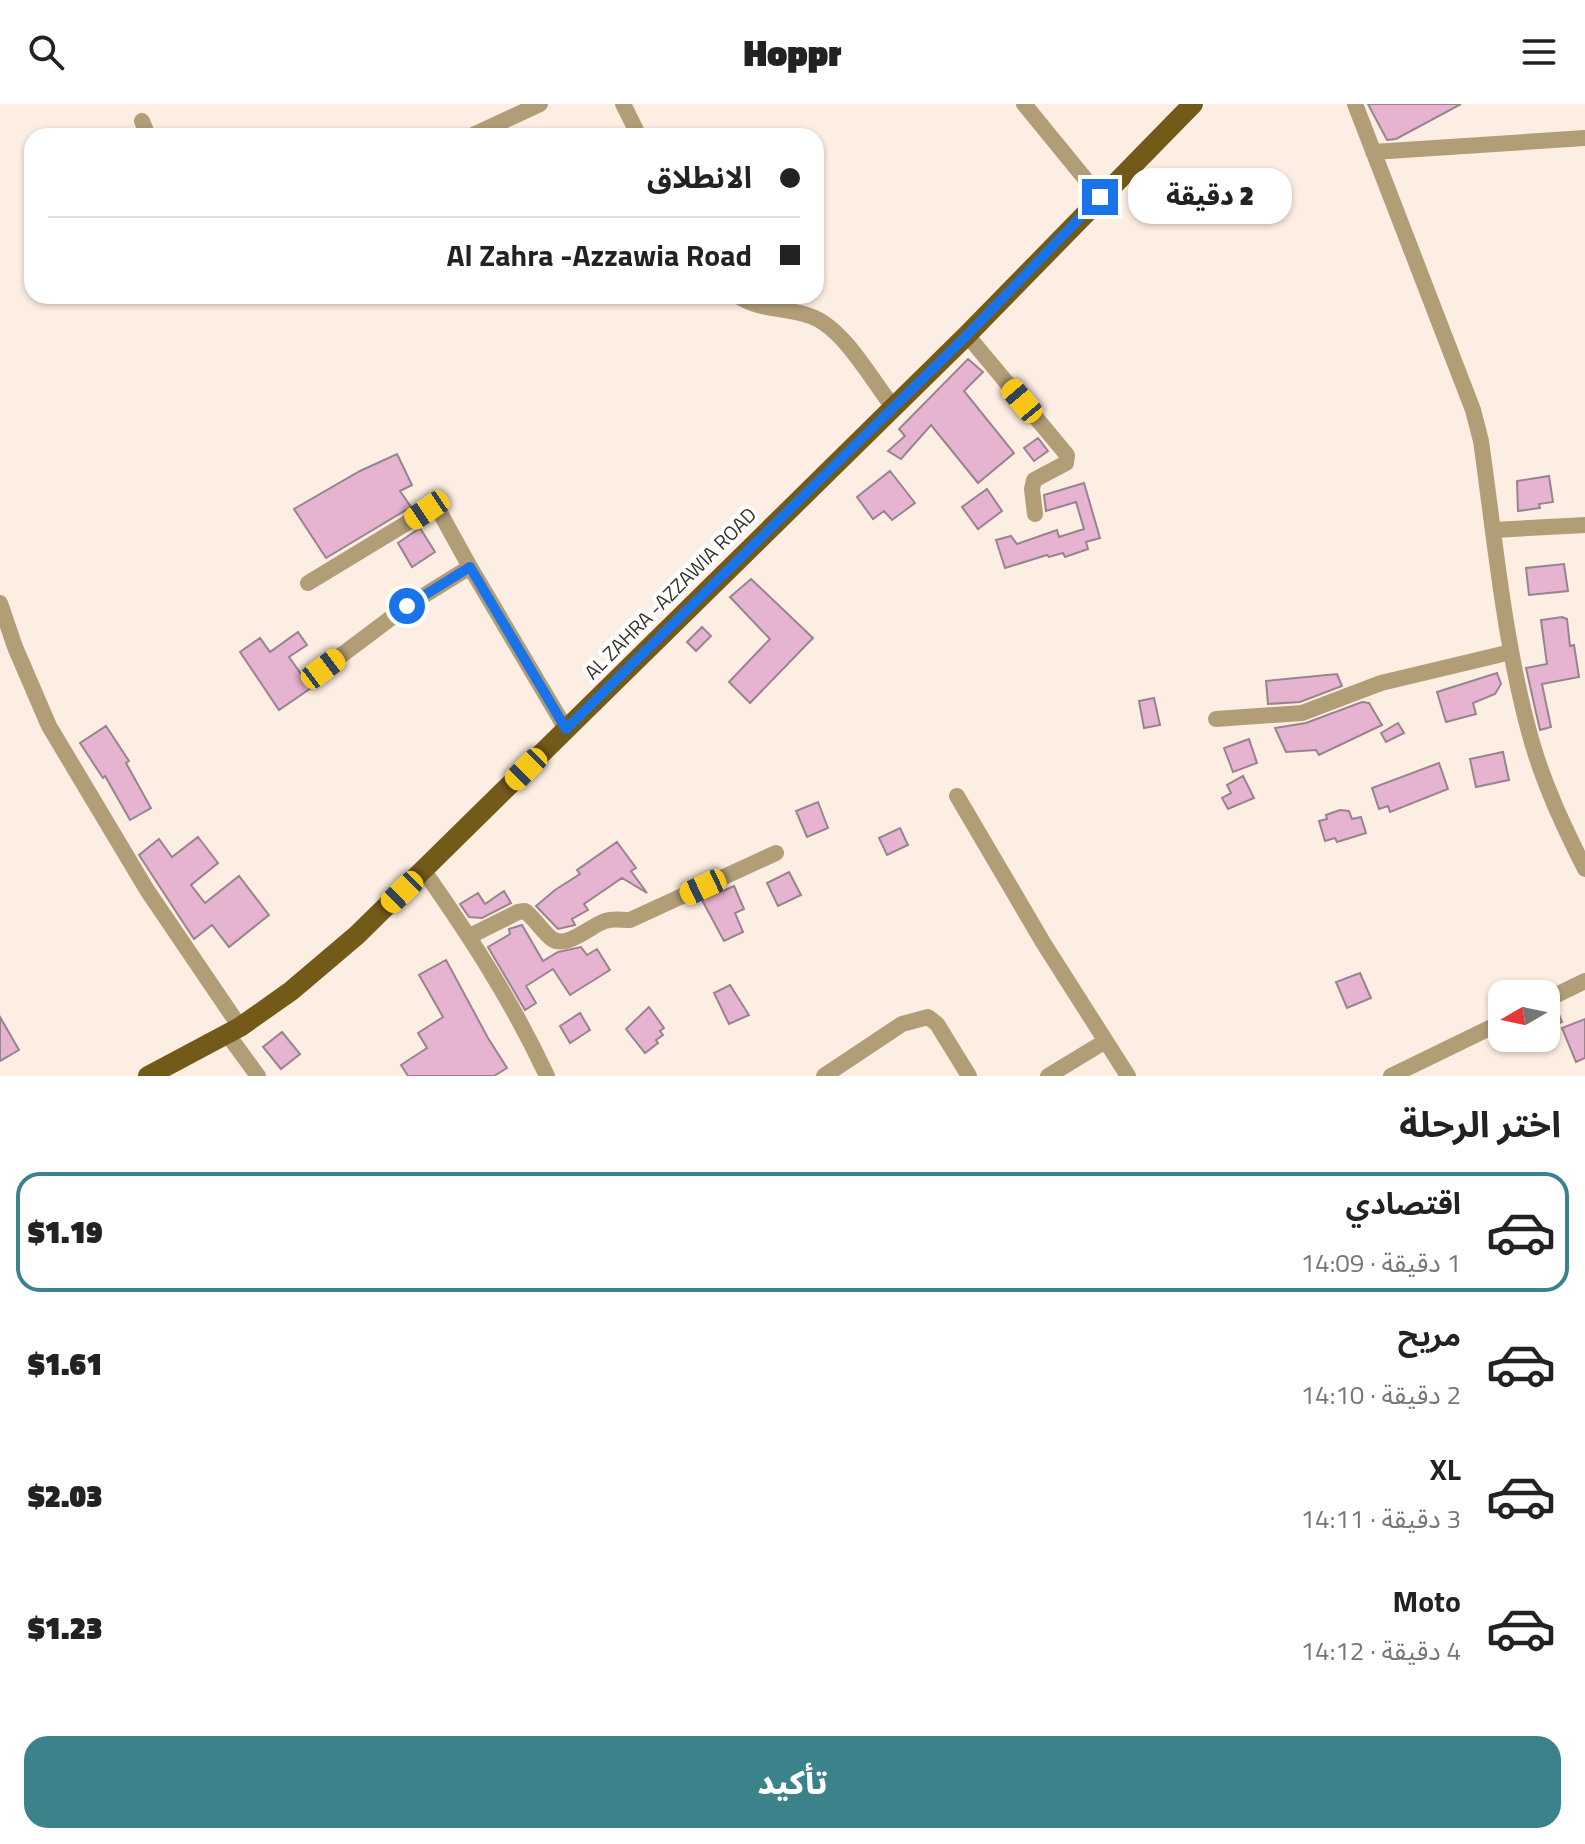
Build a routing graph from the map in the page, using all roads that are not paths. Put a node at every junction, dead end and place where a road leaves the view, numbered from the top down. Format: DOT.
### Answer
graph roads {
  1 [pos="540,104"];
  2 [pos="623,104"];
  3 [pos="1024,104"];
  4 [pos="1193,104"];
  5 [pos="1355,104"];
  6 [pos="488,128"];
  7 [pos="635,128"];
  8 [pos="1585,138"];
  9 [pos="1373,152"];
  10 [pos="1100,197"];
  11 [pos="752,304"];
  12 [pos="967,335"];
  13 [pos="893,407"];
  14 [pos="1035,514"];
  15 [pos="1585,525"];
  16 [pos="1494,530"];
  17 [pos="470,567"];
  18 [pos="308,583"];
  19 [pos="0,603"];
  20 [pos="1511,652"];
  21 [pos="323,669"];
  22 [pos="1216,719"];
  23 [pos="566,729"];
  24 [pos="957,796"];
  25 [pos="776,853"];
  26 [pos="1585,869"];
  27 [pos="424,871"];
  28 [pos="470,936"];
  29 [pos="1585,981"];
  30 [pos="1560,993"];
  31 [pos="1488,1030"];
  32 [pos="234,1031"];
  33 [pos="1104,1042"];
  34 [pos="148,1076"];
  35 [pos="258,1076"];
  36 [pos="547,1076"];
  37 [pos="824,1076"];
  38 [pos="969,1076"];
  39 [pos="1048,1076"];
  40 [pos="1128,1076"];
  41 [pos="1391,1076"];
  1 -- 6 [label="street"];
  2 -- 7 [label="street"];
  3 -- 10 [label="street"];
  4 -- 10 [label="main road, AL ZAHRA -AZZAWIA ROAD"];
  5 -- 9 [label="street"];
  8 -- 9 [label="street"];
  9 -- 16 [label="street"];
  10 -- 12 [label="main road, AL ZAHRA -AZZAWIA ROAD"];
  11 -- 13 [label="street"];
  12 -- 13 [label="main road, AL ZAHRA -AZZAWIA ROAD"];
  12 -- 14 [label="street"];
  13 -- 23 [label="main road, AL ZAHRA -AZZAWIA ROAD"];
  15 -- 16 [label="street"];
  16 -- 20 [label="street"];
  17 -- 18 [label="street"];
  17 -- 21 [label="street"];
  17 -- 23 [label="street"];
  19 -- 32 [label="street"];
  20 -- 22 [label="street"];
  20 -- 26 [label="street"];
  23 -- 27 [label="main road, AL ZAHRA -AZZAWIA ROAD"];
  24 -- 33 [label="street"];
  25 -- 28 [label="street"];
  27 -- 28 [label="street"];
  27 -- 32 [label="main road, AL ZAHRA -AZZAWIA ROAD"];
  28 -- 36 [label="street"];
  29 -- 30 [label="street"];
  31 -- 41 [label="street"];
  32 -- 34 [label="main road, AL ZAHRA -AZZAWIA ROAD"];
  32 -- 35 [label="street"];
  33 -- 39 [label="street"];
  33 -- 40 [label="street"];
  37 -- 38 [label="street"];
}
